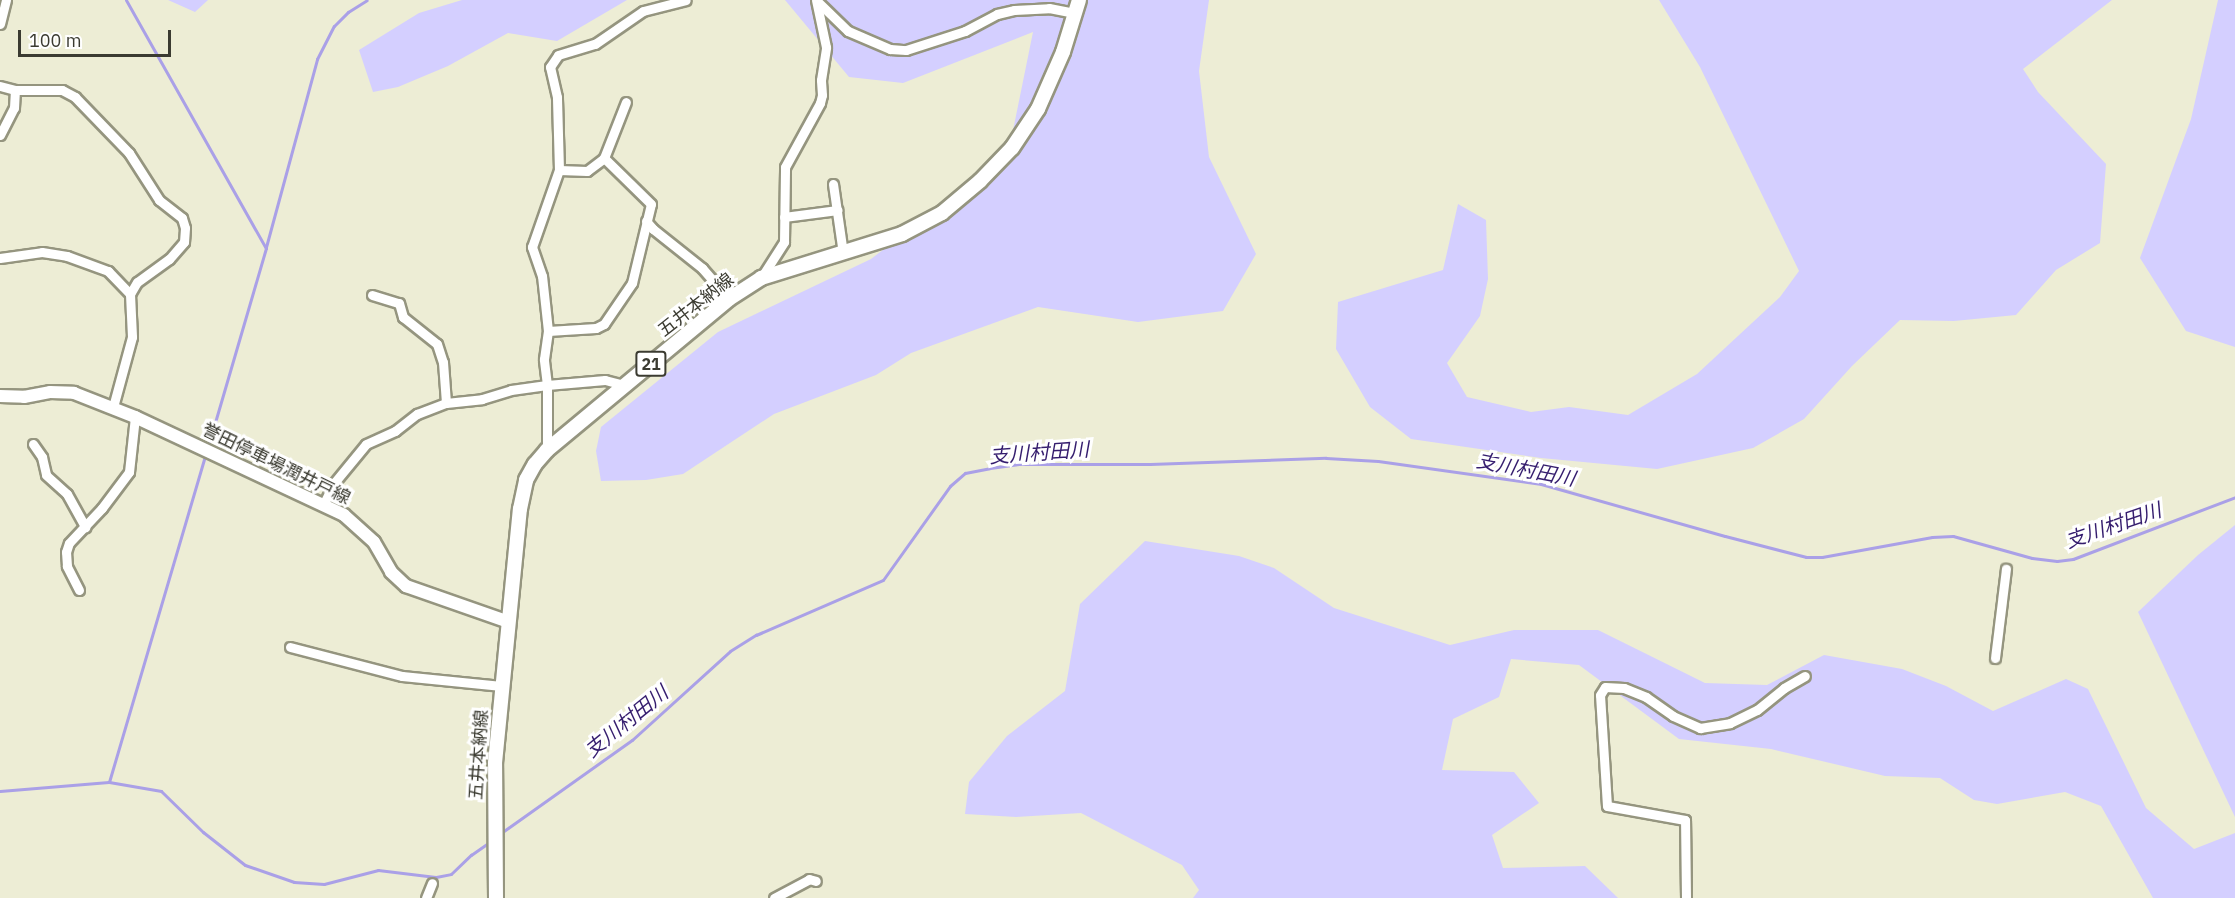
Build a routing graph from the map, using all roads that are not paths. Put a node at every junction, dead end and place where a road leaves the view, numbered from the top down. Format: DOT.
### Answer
graph roads {
  1 [pos="6,0"];
  2 [pos="686,0"];
  3 [pos="817,1"];
  4 [pos="1077,7"];
  5 [pos="0,24"];
  6 [pos="0,86"];
  7 [pos="15,90"];
  8 [pos="626,102"];
  9 [pos="0,135"];
  10 [pos="604,158"];
  11 [pos="559,170"];
  12 [pos="833,184"];
  13 [pos="838,210"];
  14 [pos="784,218"];
  15 [pos="646,221"];
  16 [pos="843,253"];
  17 [pos="0,258"];
  18 [pos="761,278"];
  19 [pos="130,294"];
  20 [pos="372,295"];
  21 [pos="729,299"];
  22 [pos="548,331"];
  23 [pos="547,385"];
  24 [pos="624,385"];
  25 [pos="0,396"];
  26 [pos="446,403"];
  27 [pos="113,407"];
  28 [pos="135,417"];
  29 [pos="33,444"];
  30 [pos="547,450"];
  31 [pos="324,503"];
  32 [pos="85,527"];
  33 [pos="2006,569"];
  34 [pos="79,590"];
  35 [pos="509,622"];
  36 [pos="290,647"];
  37 [pos="1995,658"];
  38 [pos="1805,676"];
  39 [pos="502,686"];
  40 [pos="816,881"];
  41 [pos="432,883"];
  42 [pos="426,898"];
  43 [pos="496,898"];
  44 [pos="774,898"];
  45 [pos="1686,898"];
  1 -- 5 [label="street"];
  2 -- 11 [label="street"];
  3 -- 4 [label="street"];
  3 -- 14 [label="street"];
  4 -- 16 [label="main road, 五井本納線 / 21"];
  6 -- 7 [label="street"];
  7 -- 9 [label="street"];
  7 -- 19 [label="street"];
  8 -- 10 [label="street"];
  10 -- 11 [label="street"];
  10 -- 15 [label="street"];
  11 -- 22 [label="street"];
  12 -- 13 [label="street"];
  13 -- 14 [label="street"];
  13 -- 16 [label="street"];
  14 -- 18 [label="street"];
  15 -- 21 [label="street"];
  15 -- 22 [label="street"];
  16 -- 18 [label="main road, 五井本納線 / 21"];
  17 -- 19 [label="street"];
  18 -- 21 [label="main road, 五井本納線 / 21"];
  19 -- 27 [label="street"];
  20 -- 26 [label="street"];
  21 -- 24 [label="main road, 五井本納線 / 21"];
  22 -- 23 [label="street"];
  23 -- 24 [label="street"];
  23 -- 26 [label="street"];
  23 -- 30 [label="street"];
  24 -- 30 [label="main road, 五井本納線 / 21"];
  25 -- 27 [label="main road, 誉田停車場潤井戸線"];
  26 -- 31 [label="street"];
  27 -- 28 [label="main road, 誉田停車場潤井戸線"];
  28 -- 31 [label="main road, 誉田停車場潤井戸線"];
  28 -- 32 [label="street"];
  29 -- 32 [label="street"];
  30 -- 35 [label="main road, 五井本納線 / 21"];
  31 -- 35 [label="main road, 誉田停車場潤井戸線"];
  32 -- 34 [label="street"];
  33 -- 37 [label="street"];
  35 -- 39 [label="main road, 五井本納線 / 21"];
  36 -- 39 [label="street"];
  38 -- 45 [label="street"];
  39 -- 43 [label="main road, 五井本納線 / 21"];
  40 -- 44 [label="street"];
  41 -- 42 [label="street"];
}
